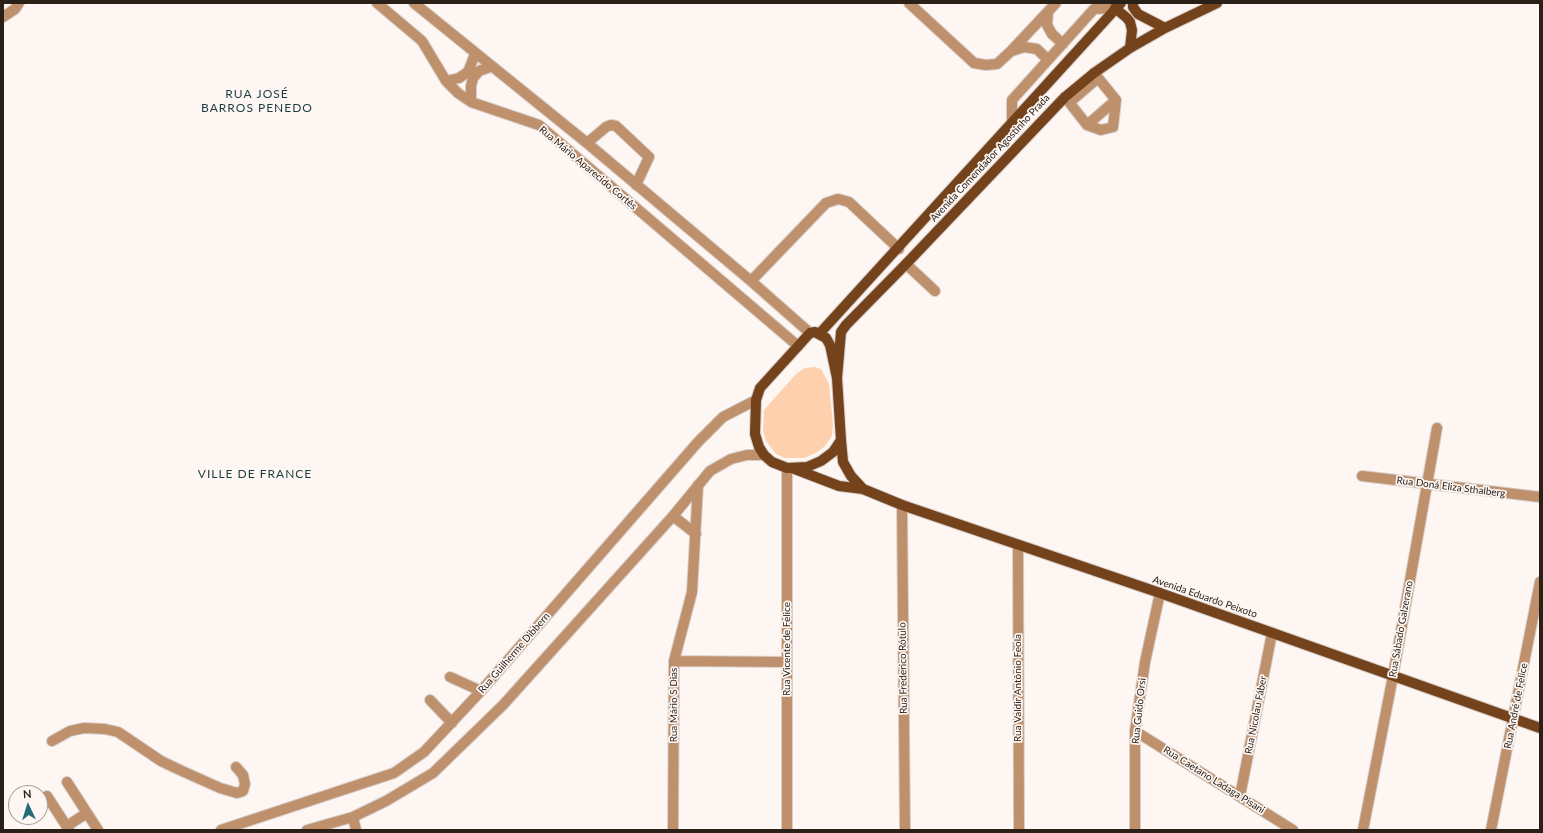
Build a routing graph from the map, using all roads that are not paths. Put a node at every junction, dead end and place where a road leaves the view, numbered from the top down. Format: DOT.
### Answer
graph roads {
  1 [pos="20,3"];
  2 [pos="377,3"];
  3 [pos="414,3"];
  4 [pos="910,3"];
  5 [pos="1056,3"];
  6 [pos="1132,3"];
  7 [pos="1217,3"];
  8 [pos="1118,6"];
  9 [pos="1048,12"];
  10 [pos="3,16"];
  11 [pos="1165,28"];
  12 [pos="1063,44"];
  13 [pos="1130,48"];
  14 [pos="1010,52"];
  15 [pos="475,54"];
  16 [pos="1048,60"];
  17 [pos="490,67"];
  18 [pos="1096,76"];
  19 [pos="446,81"];
  20 [pos="1067,100"];
  21 [pos="1116,100"];
  22 [pos="471,102"];
  23 [pos="1012,123"];
  24 [pos="1087,125"];
  25 [pos="587,143"];
  26 [pos="636,185"];
  27 [pos="899,249"];
  28 [pos="906,264"];
  29 [pos="751,281"];
  30 [pos="935,291"];
  31 [pos="810,333"];
  32 [pos="820,333"];
  33 [pos="798,346"];
  34 [pos="837,378"];
  35 [pos="756,400"];
  36 [pos="1437,428"];
  37 [pos="841,440"];
  38 [pos="764,456"];
  39 [pos="789,468"];
  40 [pos="1362,476"];
  41 [pos="1427,484"];
  42 [pos="698,486"];
  43 [pos="863,489"];
  44 [pos="1540,498"];
  45 [pos="902,505"];
  46 [pos="673,516"];
  47 [pos="696,534"];
  48 [pos="1018,546"];
  49 [pos="1540,582"];
  50 [pos="1160,593"];
  51 [pos="1272,633"];
  52 [pos="674,661"];
  53 [pos="787,662"];
  54 [pos="1393,676"];
  55 [pos="450,677"];
  56 [pos="481,691"];
  57 [pos="430,700"];
  58 [pos="1513,718"];
  59 [pos="452,723"];
  60 [pos="1540,728"];
  61 [pos="1135,731"];
  62 [pos="52,741"];
  63 [pos="236,766"];
  64 [pos="67,782"];
  65 [pos="1240,796"];
  66 [pos="48,799"];
  67 [pos="87,813"];
  68 [pos="352,817"];
  69 [pos="68,828"];
  70 [pos="98,830"];
  71 [pos="221,830"];
  72 [pos="307,830"];
  73 [pos="356,830"];
  74 [pos="673,830"];
  75 [pos="787,830"];
  76 [pos="905,830"];
  77 [pos="1019,830"];
  78 [pos="1135,830"];
  79 [pos="1293,830"];
  80 [pos="1363,830"];
  81 [pos="1491,830"];
  1 -- 10 [label="street"];
  2 -- 19 [label="street, Rua Mário Aparecido Cortês"];
  3 -- 15 [label="street, Rua Mário Aparecido Cortês"];
  4 -- 14 [label="street"];
  5 -- 9 [label="street"];
  6 -- 11 [label="main road"];
  7 -- 11 [label="main road, Avenida Comendador Agostinho Prada"];
  8 -- 12 [label="street"];
  8 -- 13 [label="main road"];
  8 -- 23 [label="main road, Avenida Comendador Agostinho Prada"];
  9 -- 12 [label="street"];
  9 -- 14 [label="street"];
  11 -- 13 [label="main road, Avenida Comendador Agostinho Prada"];
  12 -- 16 [label="street"];
  13 -- 18 [label="main road, Avenida Comendador Agostinho Prada"];
  14 -- 16 [label="street"];
  15 -- 17 [label="street, Rua Mário Aparecido Cortês"];
  15 -- 19 [label="street"];
  16 -- 23 [label="street"];
  17 -- 22 [label="street"];
  17 -- 25 [label="street, Rua Mário Aparecido Cortês"];
  18 -- 20 [label="main road, Avenida Comendador Agostinho Prada"];
  18 -- 21 [label="street"];
  19 -- 22 [label="street, Rua Mário Aparecido Cortês"];
  20 -- 24 [label="street"];
  20 -- 28 [label="main road, Avenida Comendador Agostinho Prada"];
  21 -- 24 [label="street"];
  21 -- 24 [label="street"];
  22 -- 33 [label="street, Rua Mário Aparecido Cortês"];
  23 -- 27 [label="main road, Avenida Comendador Agostinho Prada"];
  25 -- 26 [label="street, Rua Mário Aparecido Cortês"];
  25 -- 26 [label="street"];
  26 -- 29 [label="street, Rua Mário Aparecido Cortês"];
  27 -- 29 [label="street"];
  27 -- 32 [label="main road, Avenida Comendador Agostinho Prada"];
  28 -- 30 [label="street"];
  28 -- 34 [label="main road, Avenida Comendador Agostinho Prada"];
  29 -- 31 [label="street, Rua Mário Aparecido Cortês"];
  31 -- 32 [label="main road"];
  31 -- 33 [label="main road"];
  32 -- 34 [label="main road"];
  33 -- 35 [label="main road"];
  34 -- 37 [label="main road, Avenida Eduardo Peixoto"];
  35 -- 38 [label="main road"];
  35 -- 56 [label="street, Rua Guilherme Dibbern"];
  36 -- 41 [label="street, Rua Sábado Galzerano"];
  37 -- 39 [label="main road"];
  37 -- 43 [label="main road, Avenida Eduardo Peixoto"];
  38 -- 39 [label="main road, Avenida Eduardo Peixoto"];
  38 -- 42 [label="street"];
  39 -- 43 [label="main road, Avenida Eduardo Peixoto"];
  39 -- 53 [label="street, Rua Vicente de Felice"];
  40 -- 41 [label="street, Rua Doná Eliza Sthalberg"];
  41 -- 44 [label="street, Rua Doná Eliza Sthalberg"];
  41 -- 54 [label="street, Rua Sábado Galzerano"];
  42 -- 46 [label="street"];
  42 -- 47 [label="street, Rua Mário S Dias"];
  43 -- 45 [label="main road, Avenida Eduardo Peixoto"];
  45 -- 48 [label="main road, Avenida Eduardo Peixoto"];
  45 -- 76 [label="street, Rua Frederico Rótulo"];
  46 -- 47 [label="street"];
  46 -- 68 [label="street"];
  47 -- 52 [label="street, Rua Mário S Dias"];
  48 -- 50 [label="main road, Avenida Eduardo Peixoto"];
  48 -- 77 [label="street, Rua Valdir Antônio Feola"];
  49 -- 58 [label="street, Rua André de Felice"];
  50 -- 51 [label="main road, Avenida Eduardo Peixoto"];
  50 -- 61 [label="street, Rua Guido Orsi"];
  51 -- 54 [label="main road, Avenida Eduardo Peixoto"];
  51 -- 65 [label="street, Rua Nicolau Fáber"];
  52 -- 53 [label="street"];
  52 -- 74 [label="street, Rua Mário S Dias"];
  53 -- 75 [label="street, Rua Vicente de Felice"];
  54 -- 58 [label="main road, Avenida Eduardo Peixoto"];
  54 -- 80 [label="street, Rua Sábado Galzerano"];
  55 -- 56 [label="street"];
  56 -- 59 [label="street, Rua Guilherme Dibbern"];
  57 -- 59 [label="street"];
  58 -- 60 [label="main road, Avenida Eduardo Peixoto"];
  58 -- 81 [label="street, Rua André de Felice"];
  59 -- 71 [label="street, Rua Guilherme Dibbern"];
  61 -- 65 [label="street, Rua Caetano Ladaga Pisani"];
  61 -- 78 [label="street, Rua Guido Orsi"];
  62 -- 63 [label="street"];
  64 -- 67 [label="street"];
  65 -- 79 [label="street, Rua Caetano Ladaga Pisani"];
  66 -- 69 [label="street"];
  67 -- 69 [label="street"];
  67 -- 70 [label="street"];
  68 -- 72 [label="street"];
  68 -- 73 [label="street"];
}
